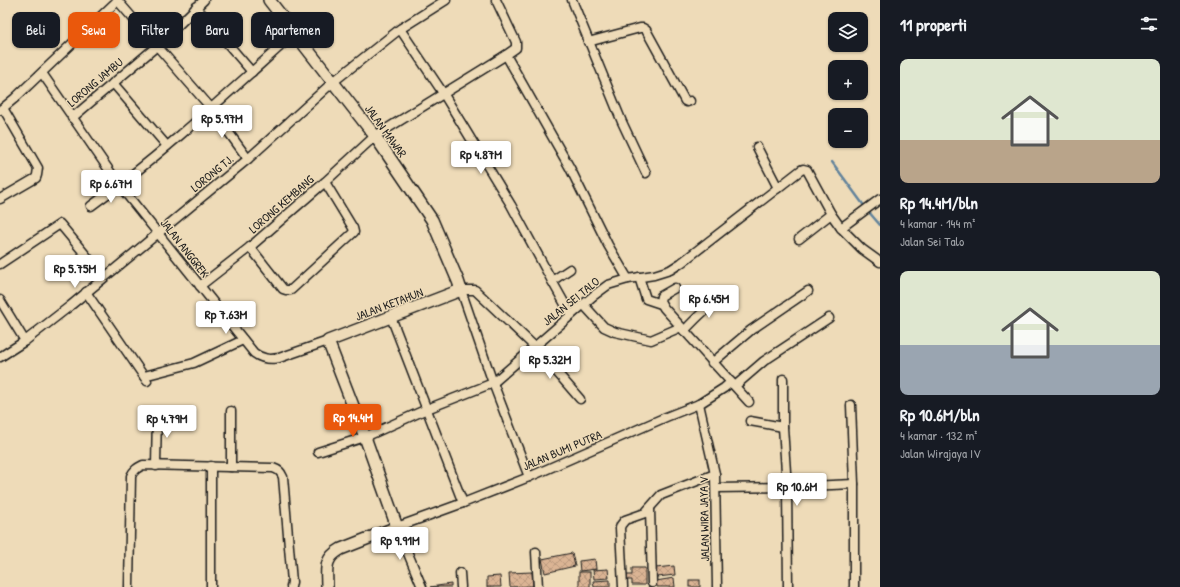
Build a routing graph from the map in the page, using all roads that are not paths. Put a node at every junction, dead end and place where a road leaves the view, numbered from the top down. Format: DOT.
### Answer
graph roads {
  1 [pos="118,0"];
  2 [pos="204,0"];
  3 [pos="269,0"];
  4 [pos="446,0"];
  5 [pos="496,0"];
  6 [pos="572,0"];
  7 [pos="196,7"];
  8 [pos="128,12"];
  9 [pos="278,12"];
  10 [pos="183,20"];
  11 [pos="400,29"];
  12 [pos="588,42"];
  13 [pos="155,48"];
  14 [pos="159,48"];
  15 [pos="279,48"];
  16 [pos="305,48"];
  17 [pos="506,55"];
  18 [pos="42,72"];
  19 [pos="252,72"];
  20 [pos="333,82"];
  21 [pos="113,83"];
  22 [pos="443,93"];
  23 [pos="688,101"];
  24 [pos="211,108"];
  25 [pos="2,109"];
  26 [pos="72,118"];
  27 [pos="375,136"];
  28 [pos="167,146"];
  29 [pos="757,147"];
  30 [pos="248,159"];
  31 [pos="646,174"];
  32 [pos="325,182"];
  33 [pos="120,186"];
  34 [pos="778,188"];
  35 [pos="880,199"];
  36 [pos="0,200"];
  37 [pos="91,206"];
  38 [pos="831,214"];
  39 [pos="841,228"];
  40 [pos="158,233"];
  41 [pos="799,239"];
  42 [pos="250,247"];
  43 [pos="880,262"];
  44 [pos="0,264"];
  45 [pos="570,269"];
  46 [pos="104,277"];
  47 [pos="639,277"];
  48 [pos="628,279"];
  49 [pos="552,281"];
  50 [pos="200,286"];
  51 [pos="675,288"];
  52 [pos="461,290"];
  53 [pos="808,291"];
  54 [pos="86,292"];
  55 [pos="726,296"];
  56 [pos="0,300"];
  57 [pos="583,304"];
  58 [pos="661,304"];
  59 [pos="571,314"];
  60 [pos="391,317"];
  61 [pos="830,318"];
  62 [pos="683,329"];
  63 [pos="243,340"];
  64 [pos="25,341"];
  65 [pos="328,341"];
  66 [pos="535,347"];
  67 [pos="0,357"];
  68 [pos="712,363"];
  69 [pos="783,379"];
  70 [pos="493,383"];
  71 [pos="733,384"];
  72 [pos="580,399"];
  73 [pos="749,402"];
  74 [pos="700,404"];
  75 [pos="851,405"];
  76 [pos="427,409"];
  77 [pos="231,411"];
  78 [pos="157,412"];
  79 [pos="750,421"];
  80 [pos="783,427"];
  81 [pos="365,437"];
  82 [pos="318,452"];
  83 [pos="156,466"];
  84 [pos="211,466"];
  85 [pos="231,467"];
  86 [pos="715,474"];
  87 [pos="529,477"];
  88 [pos="854,484"];
  89 [pos="787,487"];
  90 [pos="716,488"];
  91 [pos="463,503"];
  92 [pos="650,509"];
  93 [pos="397,527"];
  94 [pos="536,552"];
  95 [pos="460,572"];
  96 [pos="652,583"];
  97 [pos="129,587"];
  98 [pos="211,587"];
  99 [pos="291,587"];
  100 [pos="327,587"];
  101 [pos="422,587"];
  102 [pos="461,587"];
  103 [pos="538,587"];
  104 [pos="623,587"];
  105 [pos="717,587"];
  106 [pos="788,587"];
  107 [pos="854,587"];
  1 -- 8 [label="street"];
  1 -- 18 [label="street"];
  2 -- 7 [label="street, LORONG JAMBU"];
  3 -- 9 [label="street, JALAN MAWAR"];
  4 -- 11 [label="street, LORONG TJ."];
  5 -- 17 [label="street"];
  6 -- 12 [label="street"];
  7 -- 10 [label="street, LORONG JAMBU"];
  7 -- 19 [label="street"];
  11 -- 20 [label="street, LORONG TJ."];
  11 -- 22 [label="street"];
  12 -- 23 [label="street"];
  12 -- 31 [label="street"];
  13 -- 21 [label="street, LORONG JAMBU"];
  14 -- 24 [label="street"];
  15 -- 19 [label="street"];
  16 -- 20 [label="street, JALAN MAWAR"];
  17 -- 22 [label="street, LORONG KEMBANG"];
  17 -- 48 [label="street"];
  18 -- 25 [label="street"];
  18 -- 26 [label="street, JALAN ANGGREK"];
  19 -- 24 [label="street"];
  20 -- 27 [label="street, JALAN MAWAR"];
  20 -- 30 [label="street, LORONG TJ."];
  21 -- 26 [label="street, LORONG JAMBU"];
  21 -- 28 [label="street"];
  22 -- 27 [label="street, LORONG KEMBANG"];
  22 -- 49 [label="street"];
  24 -- 28 [label="street"];
  24 -- 30 [label="street"];
  25 -- 36 [label="street"];
  26 -- 33 [label="street, JALAN ANGGREK"];
  27 -- 32 [label="street, LORONG KEMBANG"];
  27 -- 52 [label="street, JALAN MAWAR"];
  28 -- 33 [label="street"];
  29 -- 34 [label="street"];
  30 -- 40 [label="street, LORONG TJ."];
  32 -- 42 [label="street, LORONG KEMBANG"];
  32 -- 42 [label="street"];
  33 -- 37 [label="street"];
  33 -- 40 [label="street, JALAN ANGGREK"];
  34 -- 38 [label="street, JALAN SEI TALO"];
  34 -- 47 [label="street, JALAN SEI TALO"];
  35 -- 39 [label="street"];
  38 -- 39 [label="street, JALAN SEI TALO"];
  38 -- 41 [label="street"];
  39 -- 43 [label="street, JALAN SEI TALO"];
  40 -- 46 [label="street, LORONG TJ."];
  40 -- 50 [label="street, JALAN ANGGREK"];
  42 -- 50 [label="street, LORONG KEMBANG"];
  44 -- 46 [label="street"];
  45 -- 49 [label="street"];
  46 -- 54 [label="street, LORONG TJ."];
  47 -- 48 [label="street, JALAN SEI TALO"];
  47 -- 58 [label="street"];
  48 -- 57 [label="street, JALAN SEI TALO"];
  49 -- 59 [label="street"];
  50 -- 63 [label="street, JALAN ANGGREK"];
  51 -- 58 [label="street"];
  52 -- 60 [label="street, JALAN KETAHUN"];
  52 -- 66 [label="street"];
  52 -- 70 [label="street"];
  53 -- 68 [label="street"];
  54 -- 63 [label="street"];
  54 -- 64 [label="street, LORONG TJ."];
  55 -- 62 [label="street"];
  56 -- 64 [label="street"];
  57 -- 59 [label="street, JALAN SEI TALO"];
  57 -- 62 [label="street"];
  58 -- 62 [label="street"];
  59 -- 66 [label="street, JALAN SEI TALO"];
  60 -- 65 [label="street, JALAN KETAHUN"];
  60 -- 76 [label="street"];
  61 -- 71 [label="street, JALAN BUMI PUTRA"];
  62 -- 68 [label="street"];
  63 -- 65 [label="street, JALAN ANGGREK"];
  64 -- 67 [label="street, LORONG TJ."];
  65 -- 81 [label="street"];
  66 -- 70 [label="street, JALAN SEI TALO"];
  66 -- 72 [label="street"];
  68 -- 71 [label="street"];
  69 -- 80 [label="street"];
  70 -- 76 [label="street, JALAN SEI TALO"];
  70 -- 87 [label="street"];
  71 -- 73 [label="street"];
  71 -- 74 [label="street, JALAN BUMI PUTRA"];
  74 -- 86 [label="street, JALAN WIRA JAYA V"];
  74 -- 87 [label="street, JALAN BUMI PUTRA"];
  75 -- 88 [label="street"];
  76 -- 81 [label="street, JALAN SEI TALO"];
  76 -- 91 [label="street"];
  77 -- 85 [label="street"];
  78 -- 83 [label="street"];
  79 -- 80 [label="street"];
  80 -- 89 [label="street"];
  81 -- 82 [label="street, JALAN SEI TALO"];
  81 -- 93 [label="street"];
  83 -- 84 [label="street"];
  83 -- 97 [label="street"];
  84 -- 85 [label="street"];
  84 -- 98 [label="street"];
  85 -- 99 [label="street"];
  86 -- 90 [label="street, JALAN WIRA JAYA V"];
  86 -- 92 [label="street"];
  87 -- 91 [label="street, JALAN BUMI PUTRA"];
  88 -- 89 [label="street"];
  88 -- 107 [label="street"];
  89 -- 90 [label="street"];
  89 -- 106 [label="street"];
  90 -- 105 [label="street, JALAN WIRA JAYA V"];
  91 -- 93 [label="street, JALAN BUMI PUTRA"];
  92 -- 96 [label="street"];
  92 -- 104 [label="street"];
  93 -- 100 [label="street"];
  93 -- 101 [label="street"];
  94 -- 103 [label="street"];
  95 -- 102 [label="street"];
}
